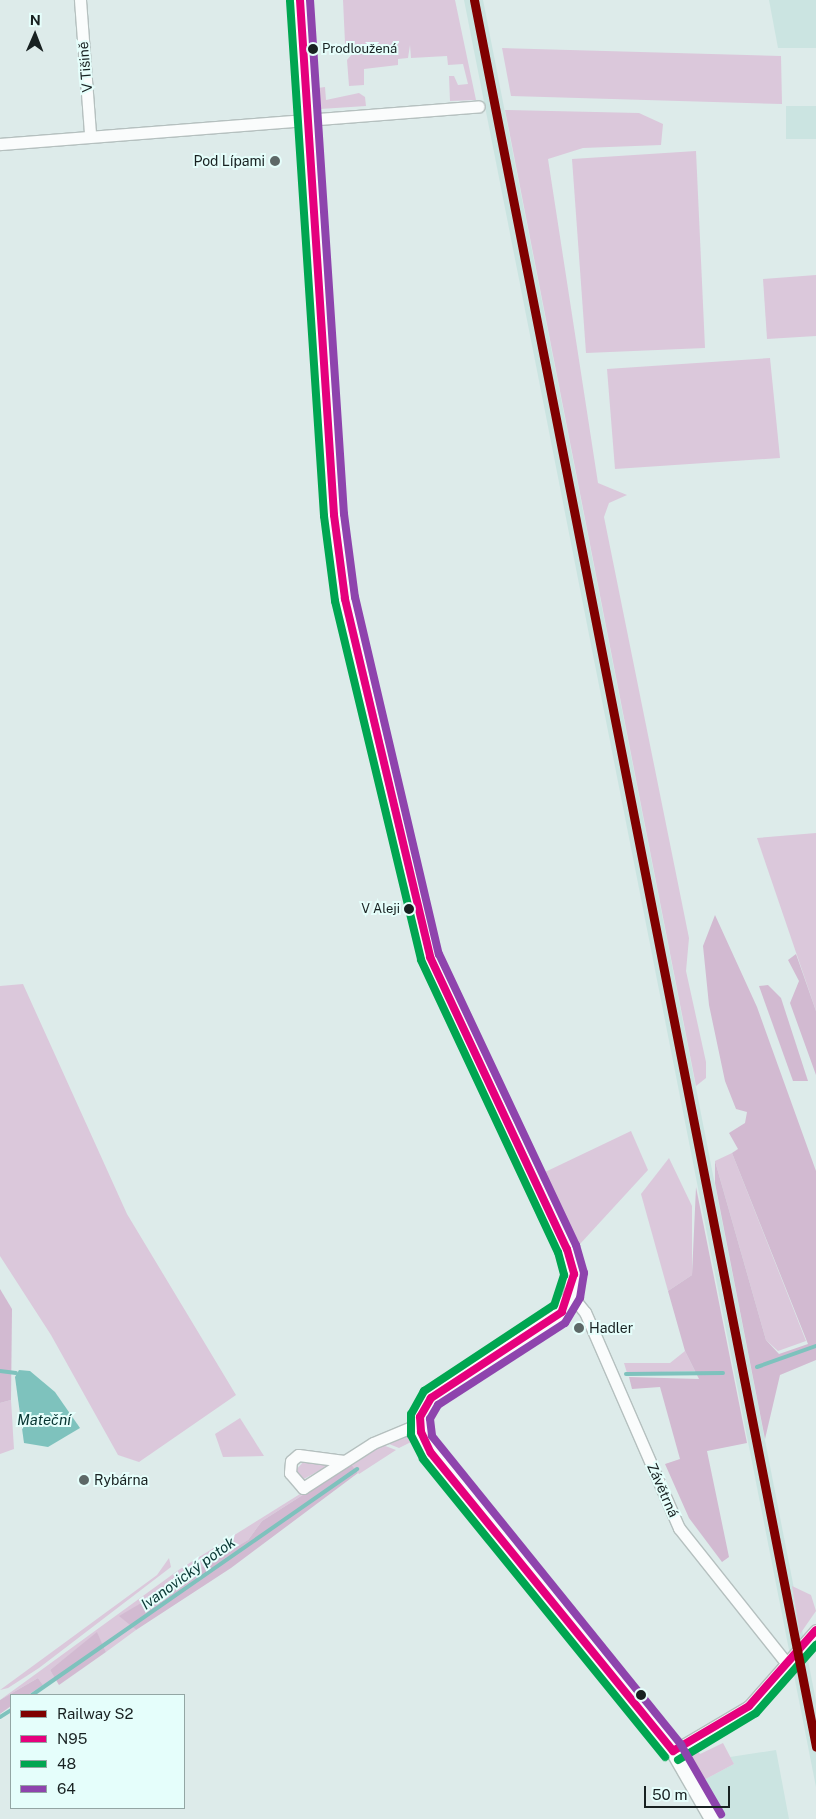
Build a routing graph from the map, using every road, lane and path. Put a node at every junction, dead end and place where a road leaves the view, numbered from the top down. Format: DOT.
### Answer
graph roads {
  1 [pos="80,0"];
  2 [pos="300,0"];
  3 [pos="478,106"];
  4 [pos="308,116"];
  5 [pos="90,134"];
  6 [pos="0,144"];
  7 [pos="572,1295"];
  8 [pos="420,1424"];
  9 [pos="344,1461"];
  10 [pos="816,1630"];
  11 [pos="788,1664"];
  12 [pos="673,1751"];
  13 [pos="712,1819"];
  1 -- 5 [label="street, V Tišině"];
  2 -- 4 [label="street"];
  3 -- 4 [label="street"];
  4 -- 5 [label="street"];
  4 -- 7 [label="street"];
  5 -- 6 [label="street"];
  7 -- 8 [label="street"];
  7 -- 11 [label="street, Závětrná"];
  8 -- 9 [label="street"];
  8 -- 12 [label="street"];
  10 -- 11 [label="street"];
  11 -- 12 [label="street"];
  12 -- 13 [label="street"];
}
